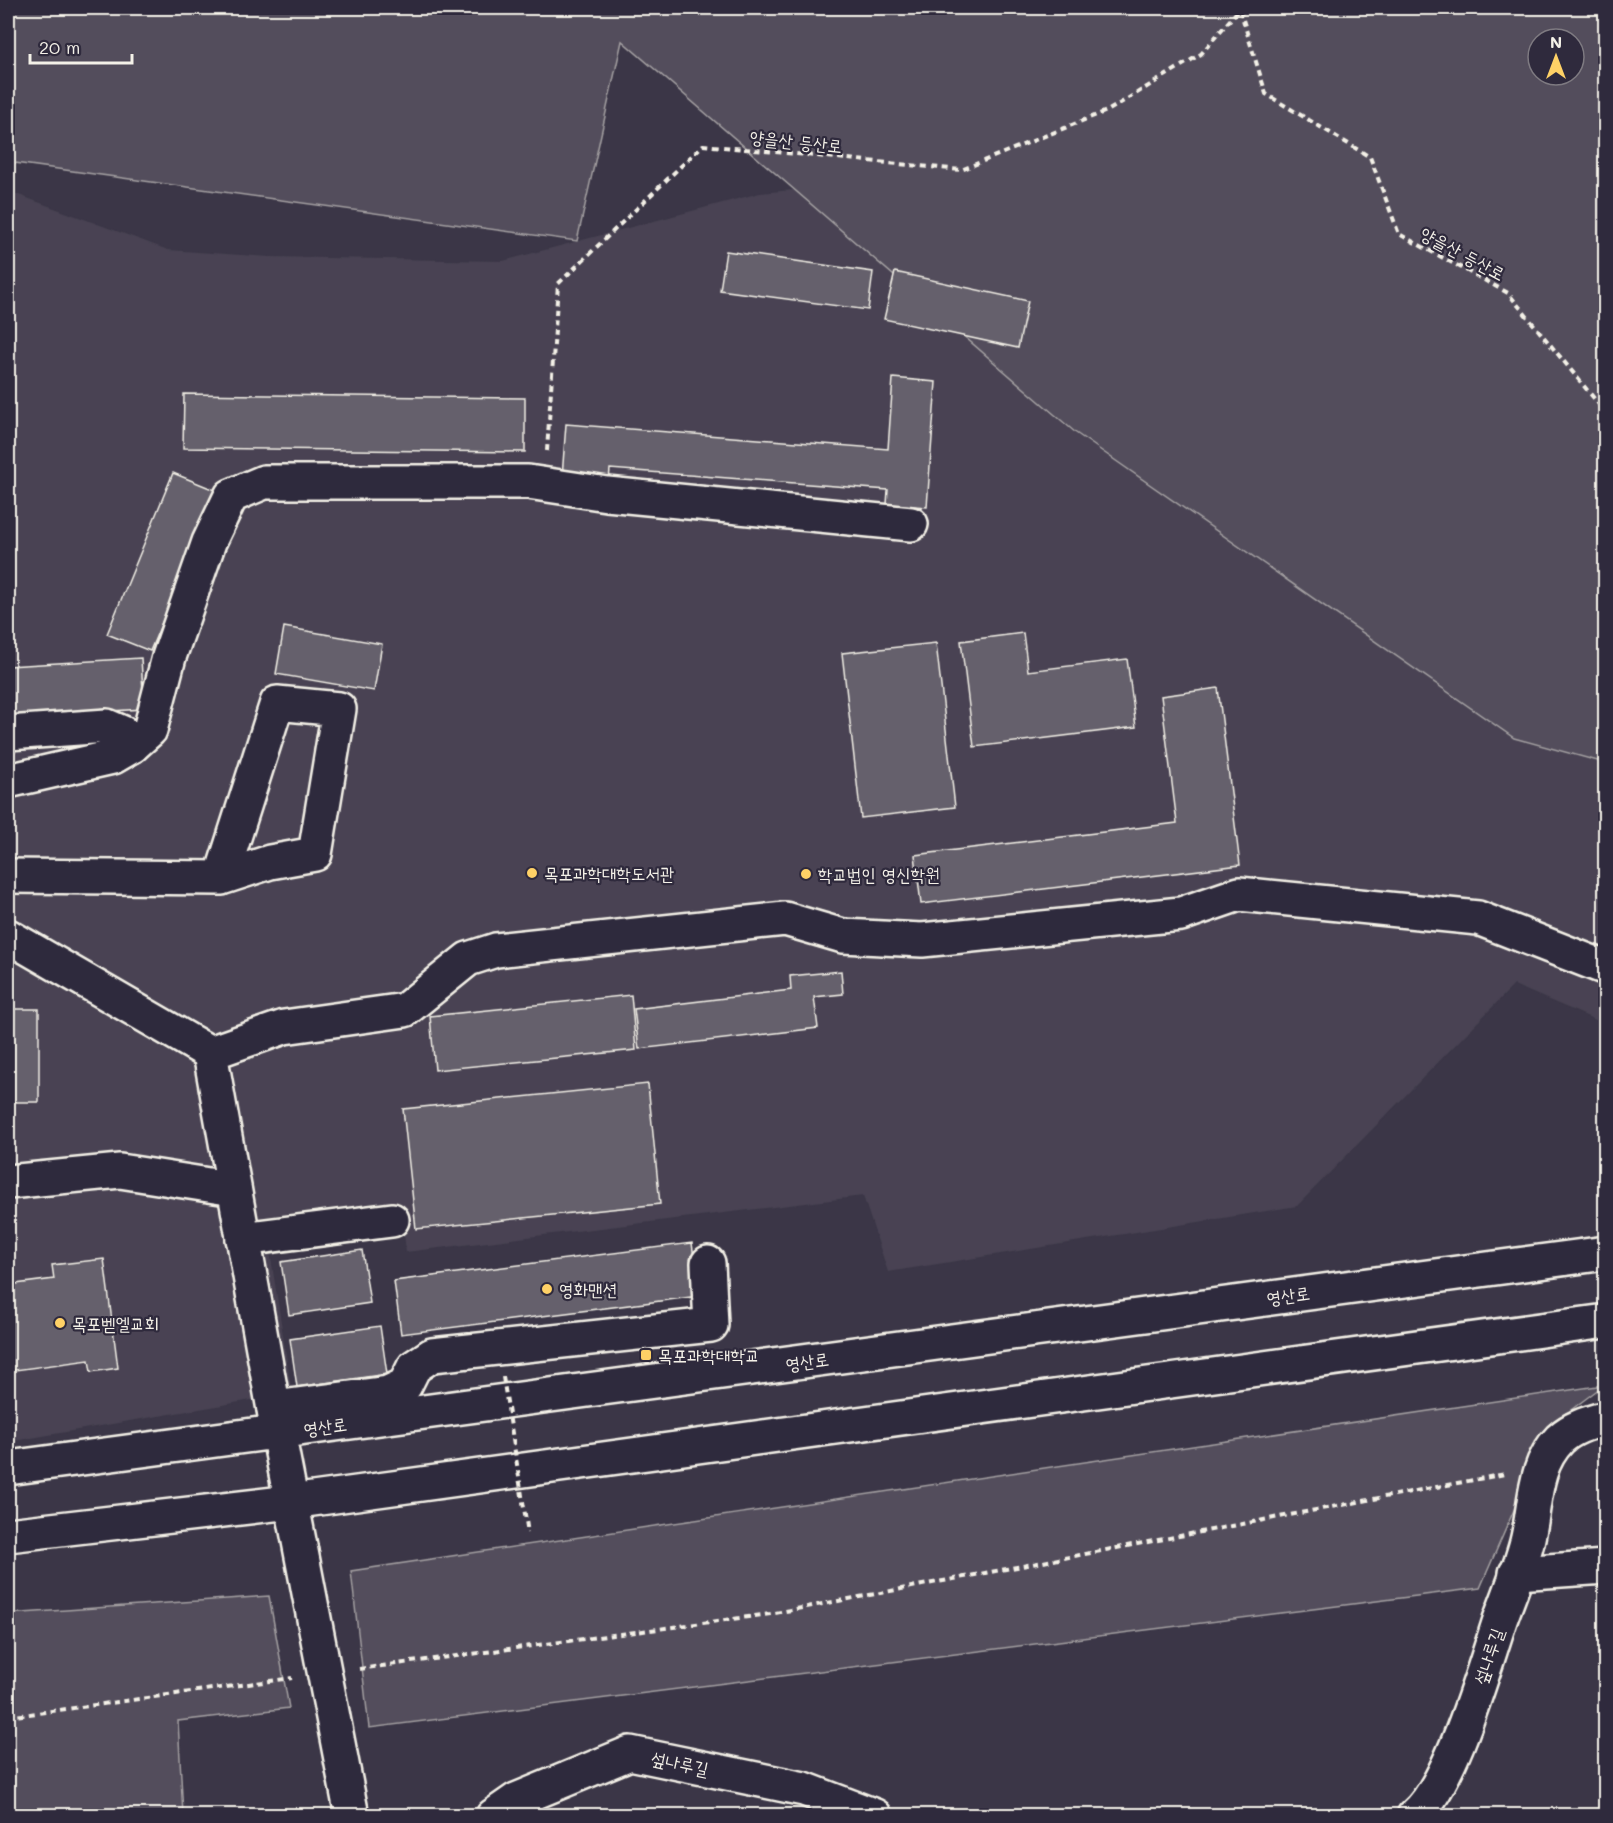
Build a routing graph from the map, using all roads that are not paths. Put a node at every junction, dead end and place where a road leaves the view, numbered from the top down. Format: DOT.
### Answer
graph roads {
  1 [pos="911,524"];
  2 [pos="8,733"];
  3 [pos="132,746"];
  4 [pos="8,781"];
  5 [pos="8,876"];
  6 [pos="221,878"];
  7 [pos="8,936"];
  8 [pos="1605,968"];
  9 [pos="210,1053"];
  10 [pos="8,1182"];
  11 [pos="234,1189"];
  12 [pos="392,1220"];
  13 [pos="243,1239"];
  14 [pos="1605,1252"];
  15 [pos="708,1263"];
  16 [pos="1605,1321"];
  17 [pos="1605,1418"];
  18 [pos="276,1420"];
  19 [pos="8,1468"];
  20 [pos="291,1502"];
  21 [pos="8,1535"];
  22 [pos="1605,1567"];
  23 [pos="1516,1574"];
  24 [pos="352,1815"];
  25 [pos="493,1815"];
  26 [pos="875,1815"];
  27 [pos="1414,1815"];
  1 -- 3 [label="street"];
  2 -- 3 [label="street"];
  3 -- 4 [label="street"];
  5 -- 6 [label="street"];
  6 -- 6 [label="street"];
  7 -- 9 [label="street"];
  8 -- 9 [label="street"];
  9 -- 11 [label="street"];
  10 -- 11 [label="street"];
  11 -- 13 [label="street"];
  12 -- 13 [label="street"];
  13 -- 18 [label="street"];
  14 -- 18 [label="street, 영산로"];
  15 -- 18 [label="street"];
  16 -- 20 [label="street"];
  17 -- 23 [label="street, 섶나루길"];
  18 -- 19 [label="street, 영산로"];
  18 -- 20 [label="street"];
  20 -- 21 [label="street"];
  20 -- 24 [label="street"];
  22 -- 23 [label="street"];
  23 -- 27 [label="street, 섶나루길"];
  25 -- 26 [label="street, 섶나루길"];
}
